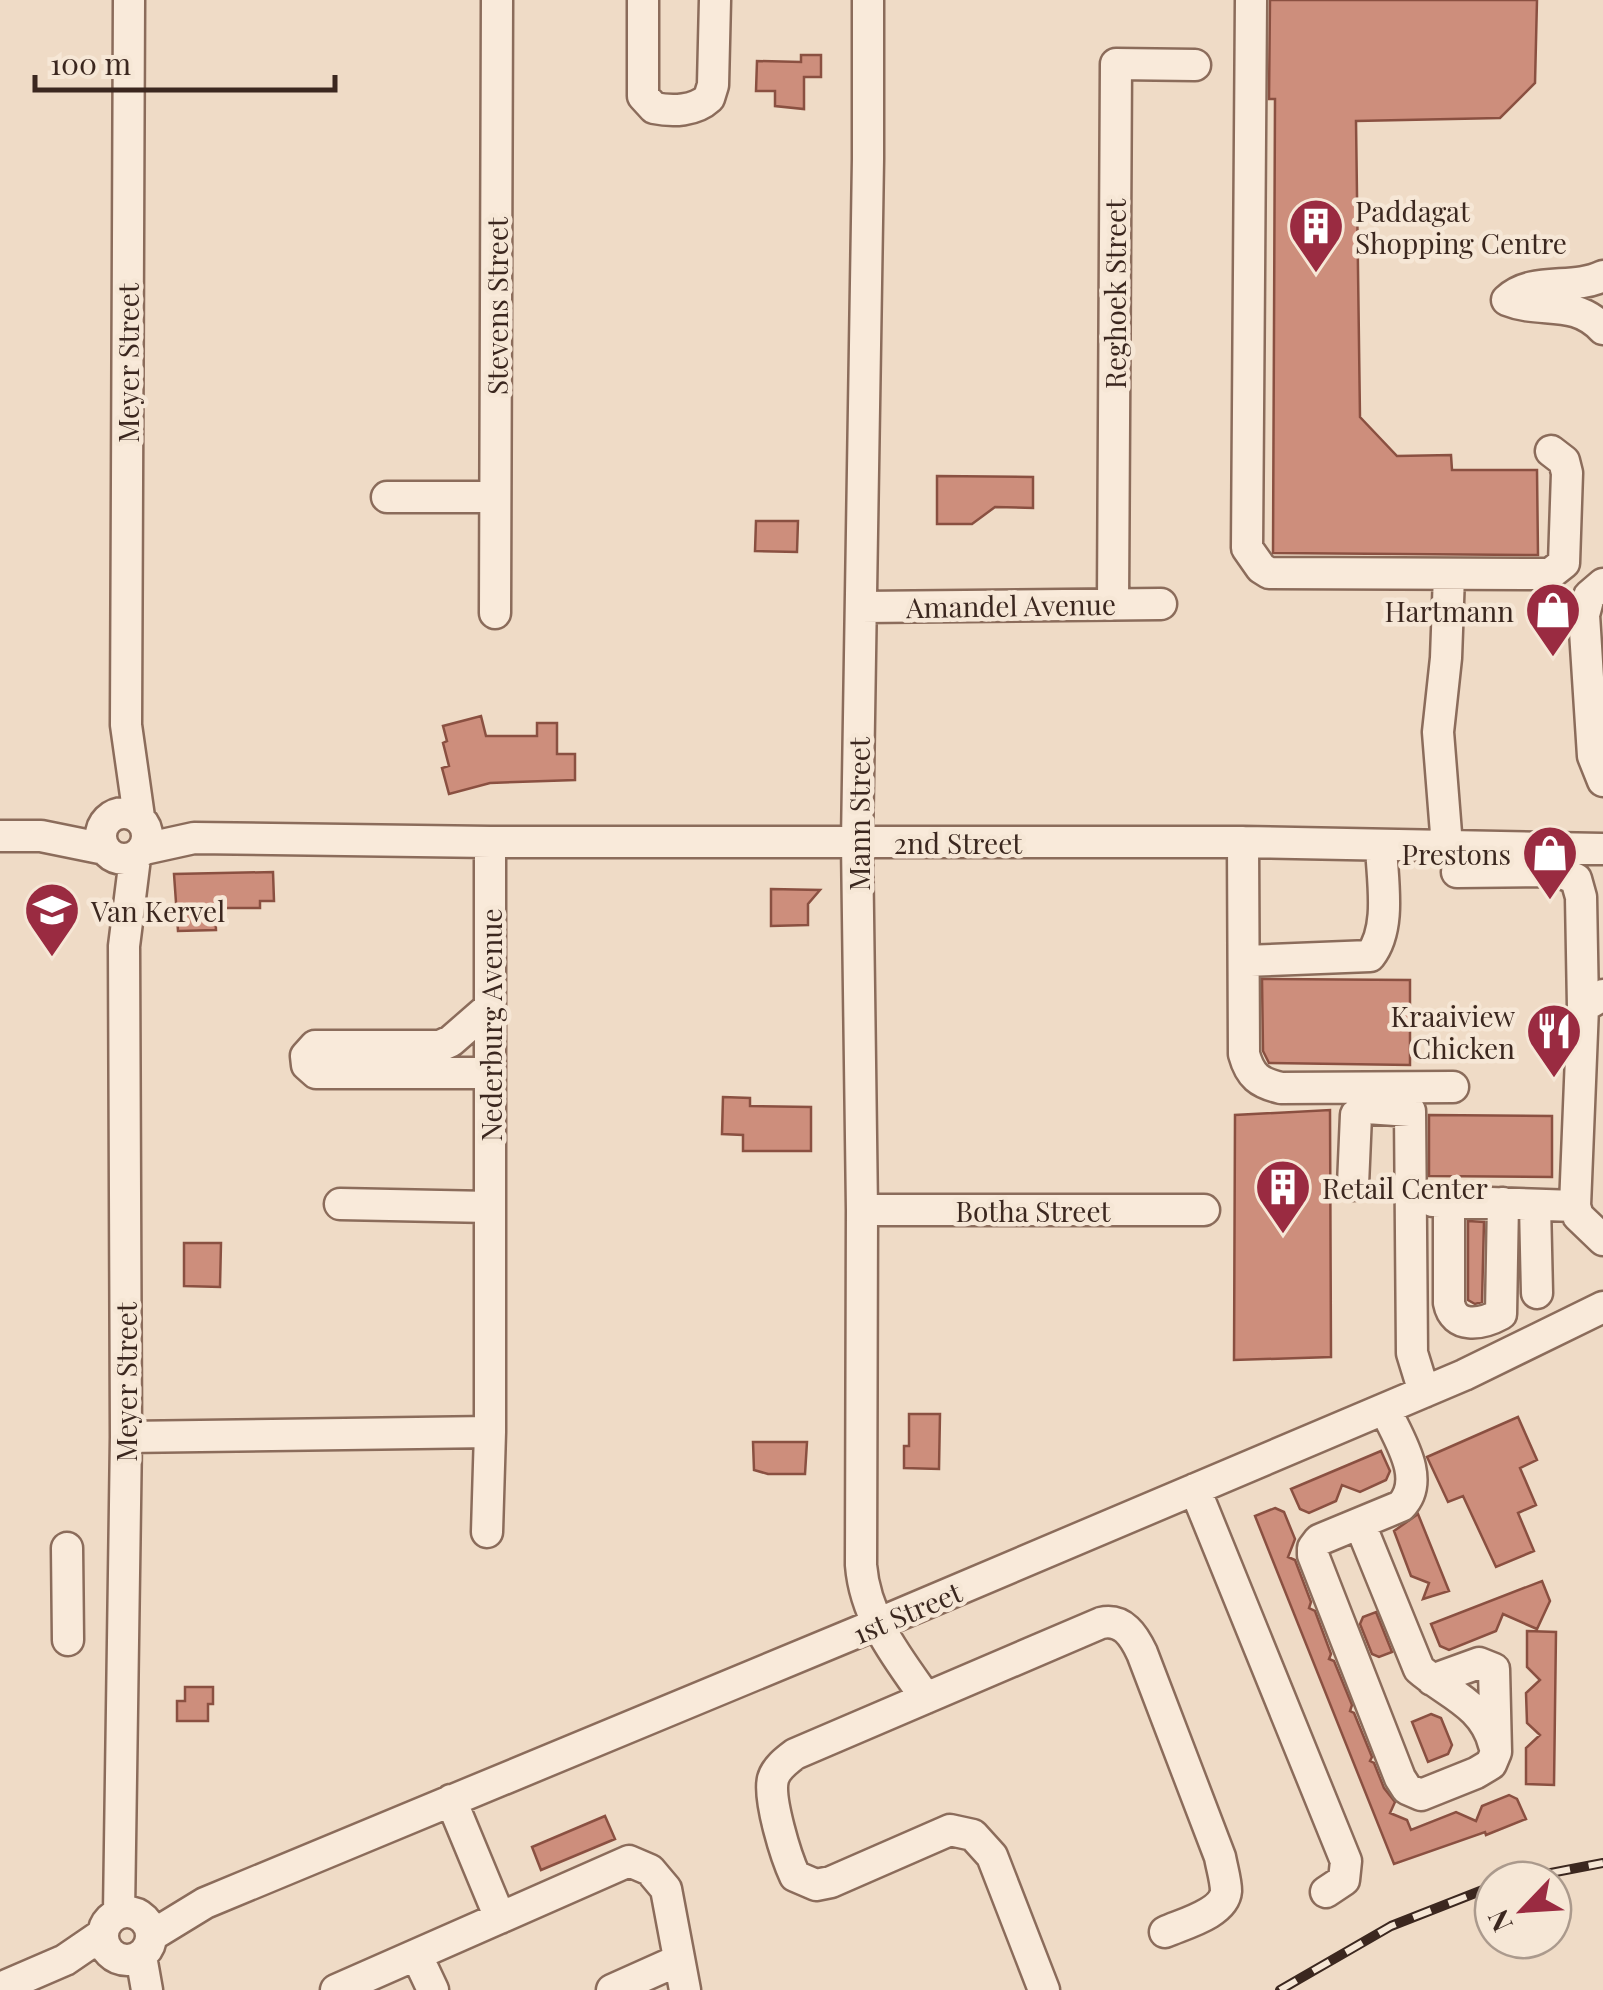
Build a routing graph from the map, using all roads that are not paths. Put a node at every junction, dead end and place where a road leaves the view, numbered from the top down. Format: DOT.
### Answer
graph roads {
  1 [pos="129,0"];
  2 [pos="497,0"];
  3 [pos="642,0"];
  4 [pos="716,0"];
  5 [pos="868,0"];
  6 [pos="1251,0"];
  7 [pos="1195,66"];
  8 [pos="1603,276"];
  9 [pos="1603,329"];
  10 [pos="1551,451"];
  11 [pos="387,497"];
  12 [pos="495,497"];
  13 [pos="1449,575"];
  14 [pos="1603,584"];
  15 [pos="1113,603"];
  16 [pos="1161,604"];
  17 [pos="861,607"];
  18 [pos="495,613"];
  19 [pos="1595,685"];
  20 [pos="1603,780"];
  21 [pos="0,836"];
  22 [pos="124,837"];
  23 [pos="490,842"];
  24 [pos="857,842"];
  25 [pos="1243,842"];
  26 [pos="1381,845"];
  27 [pos="1603,849"];
  28 [pos="1452,859"];
  29 [pos="1244,961"];
  30 [pos="1593,1001"];
  31 [pos="490,1007"];
  32 [pos="490,1072"];
  33 [pos="1452,1086"];
  34 [pos="1353,1185"];
  35 [pos="1410,1200"];
  36 [pos="1449,1202"];
  37 [pos="340,1204"];
  38 [pos="1503,1204"];
  39 [pos="1536,1205"];
  40 [pos="1575,1206"];
  41 [pos="490,1207"];
  42 [pos="862,1210"];
  43 [pos="1204,1210"];
  44 [pos="1603,1240"];
  45 [pos="1537,1292"];
  46 [pos="1603,1307"];
  47 [pos="1424,1392"];
  48 [pos="1384,1409"];
  49 [pos="490,1432"];
  50 [pos="126,1437"];
  51 [pos="1194,1490"];
  52 [pos="1360,1524"];
  53 [pos="488,1532"];
  54 [pos="66,1548"];
  55 [pos="124,1576"];
  56 [pos="68,1579"];
  57 [pos="877,1624"];
  58 [pos="68,1640"];
  59 [pos="1432,1680"];
  60 [pos="926,1698"];
  61 [pos="1496,1752"];
  62 [pos="452,1800"];
  63 [pos="1326,1892"];
  64 [pos="500,1918"];
  65 [pos="1164,1932"];
  66 [pos="128,1935"];
  67 [pos="417,1956"];
  68 [pos="679,1960"];
  69 [pos="0,1988"];
  70 [pos="130,1990"];
  71 [pos="147,1990"];
  72 [pos="336,1990"];
  73 [pos="433,1990"];
  74 [pos="612,1990"];
  75 [pos="685,1990"];
  76 [pos="1044,1990"];
  1 -- 22 [label="street, Meyer Street"];
  2 -- 12 [label="street, Stevens Street"];
  3 -- 4 [label="street"];
  5 -- 17 [label="street, Mann Street"];
  6 -- 13 [label="street"];
  7 -- 15 [label="street, Reghoek Street"];
  8 -- 9 [label="street"];
  10 -- 13 [label="street"];
  11 -- 12 [label="street"];
  12 -- 18 [label="street, Stevens Street"];
  13 -- 28 [label="street"];
  14 -- 19 [label="street"];
  15 -- 16 [label="street, Amandel Avenue"];
  15 -- 17 [label="street, Amandel Avenue"];
  17 -- 24 [label="street, Mann Street"];
  19 -- 20 [label="street"];
  21 -- 22 [label="street, 2nd Street"];
  22 -- 23 [label="street, 2nd Street"];
  22 -- 50 [label="street, Meyer Street"];
  23 -- 24 [label="street, 2nd Street"];
  23 -- 31 [label="street, Nederburg Avenue"];
  24 -- 25 [label="street, 2nd Street"];
  24 -- 42 [label="street, Mann Street"];
  25 -- 26 [label="street, 2nd Street"];
  25 -- 29 [label="street"];
  26 -- 28 [label="street, 2nd Street"];
  26 -- 29 [label="street"];
  27 -- 28 [label="street, 2nd Street"];
  28 -- 30 [label="street"];
  29 -- 33 [label="street"];
  30 -- 40 [label="street"];
  31 -- 32 [label="street, Nederburg Avenue"];
  31 -- 32 [label="street"];
  32 -- 41 [label="street, Nederburg Avenue"];
  34 -- 35 [label="street"];
  35 -- 36 [label="street"];
  35 -- 47 [label="street"];
  36 -- 38 [label="street"];
  36 -- 38 [label="street"];
  37 -- 41 [label="street"];
  38 -- 39 [label="street"];
  39 -- 40 [label="street"];
  39 -- 45 [label="street"];
  40 -- 44 [label="street"];
  41 -- 49 [label="street, Nederburg Avenue"];
  42 -- 43 [label="street, Botha Street"];
  42 -- 57 [label="street, Mann Street"];
  46 -- 47 [label="street, 1st Street"];
  47 -- 48 [label="street, 1st Street"];
  48 -- 51 [label="street, 1st Street"];
  48 -- 52 [label="street"];
  49 -- 50 [label="street"];
  49 -- 53 [label="street, Nederburg Avenue"];
  50 -- 55 [label="street, Meyer Street"];
  51 -- 57 [label="street, 1st Street"];
  51 -- 63 [label="street"];
  52 -- 59 [label="street"];
  52 -- 61 [label="street"];
  54 -- 56 [label="street"];
  55 -- 56 [label="street"];
  55 -- 66 [label="street, Meyer Street"];
  56 -- 58 [label="street"];
  57 -- 60 [label="street, Mann Street"];
  57 -- 62 [label="street, 1st Street"];
  59 -- 61 [label="street"];
  59 -- 61 [label="street"];
  60 -- 65 [label="street"];
  60 -- 76 [label="street"];
  62 -- 64 [label="street"];
  62 -- 66 [label="street, 1st Street"];
  64 -- 67 [label="street"];
  64 -- 68 [label="street"];
  66 -- 69 [label="street, 1st Street"];
  66 -- 70 [label="street, Meyer Street"];
  66 -- 71 [label="street, Meyer Street"];
  67 -- 72 [label="street"];
  67 -- 73 [label="street"];
  68 -- 74 [label="street"];
  68 -- 75 [label="street"];
}
